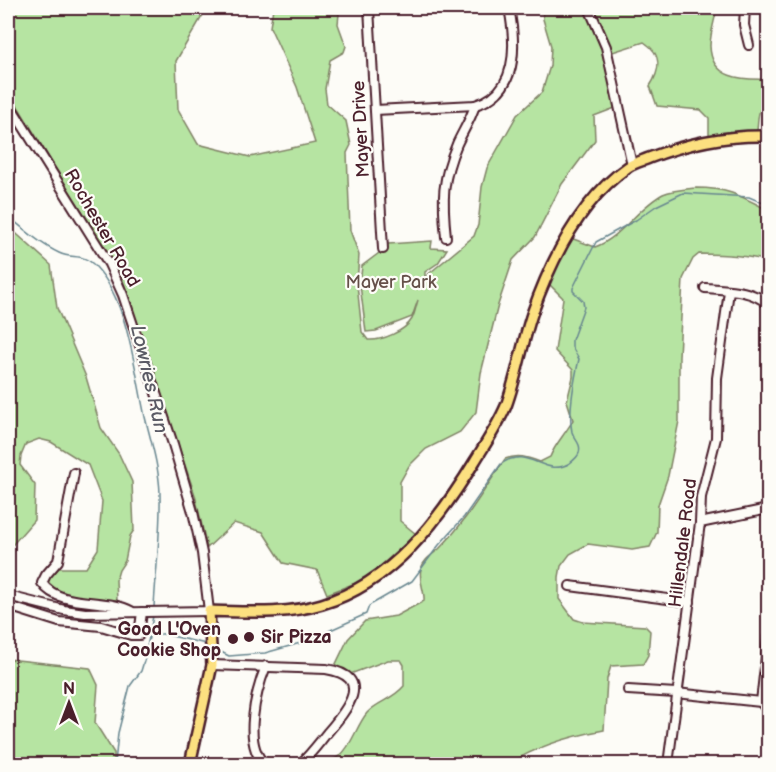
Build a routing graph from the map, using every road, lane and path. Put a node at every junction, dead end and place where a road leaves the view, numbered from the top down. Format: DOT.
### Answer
graph roads {
  1 [pos="369,8"];
  2 [pos="509,8"];
  3 [pos="589,8"];
  4 [pos="745,8"];
  5 [pos="749,45"];
  6 [pos="8,102"];
  7 [pos="475,105"];
  8 [pos="375,110"];
  9 [pos="768,136"];
  10 [pos="632,165"];
  11 [pos="446,237"];
  12 [pos="383,249"];
  13 [pos="705,288"];
  14 [pos="729,291"];
  15 [pos="768,304"];
  16 [pos="74,473"];
  17 [pos="768,509"];
  18 [pos="700,523"];
  19 [pos="570,586"];
  20 [pos="8,596"];
  21 [pos="690,602"];
  22 [pos="8,606"];
  23 [pos="210,611"];
  24 [pos="132,612"];
  25 [pos="142,612"];
  26 [pos="768,639"];
  27 [pos="212,665"];
  28 [pos="266,666"];
  29 [pos="628,690"];
  30 [pos="676,693"];
  31 [pos="761,702"];
  32 [pos="768,711"];
  33 [pos="190,765"];
  34 [pos="265,765"];
  35 [pos="300,765"];
  36 [pos="668,765"];
  1 -- 8 [label="street, Mayer Drive"];
  2 -- 7 [label="street"];
  3 -- 10 [label="street"];
  4 -- 5 [label="street"];
  6 -- 23 [label="street, Rochester Road"];
  7 -- 8 [label="street"];
  7 -- 11 [label="street"];
  8 -- 12 [label="street, Mayer Drive"];
  9 -- 10 [label="main road"];
  10 -- 23 [label="main road"];
  13 -- 14 [label="street"];
  14 -- 15 [label="street"];
  14 -- 18 [label="street, Hillendale Road"];
  16 -- 24 [label="street"];
  17 -- 18 [label="street"];
  18 -- 21 [label="street, Hillendale Road"];
  19 -- 21 [label="street"];
  20 -- 24 [label="street"];
  21 -- 30 [label="street, Hillendale Road"];
  22 -- 25 [label="street"];
  23 -- 25 [label="street"];
  23 -- 27 [label="main road, Rochester Road"];
  24 -- 25 [label="street"];
  26 -- 31 [label="street"];
  27 -- 28 [label="street"];
  27 -- 33 [label="main road, Rochester Road"];
  28 -- 34 [label="street"];
  28 -- 35 [label="street"];
  29 -- 30 [label="street"];
  30 -- 31 [label="street"];
  30 -- 36 [label="street, Hillendale Road"];
  31 -- 32 [label="street"];
}
